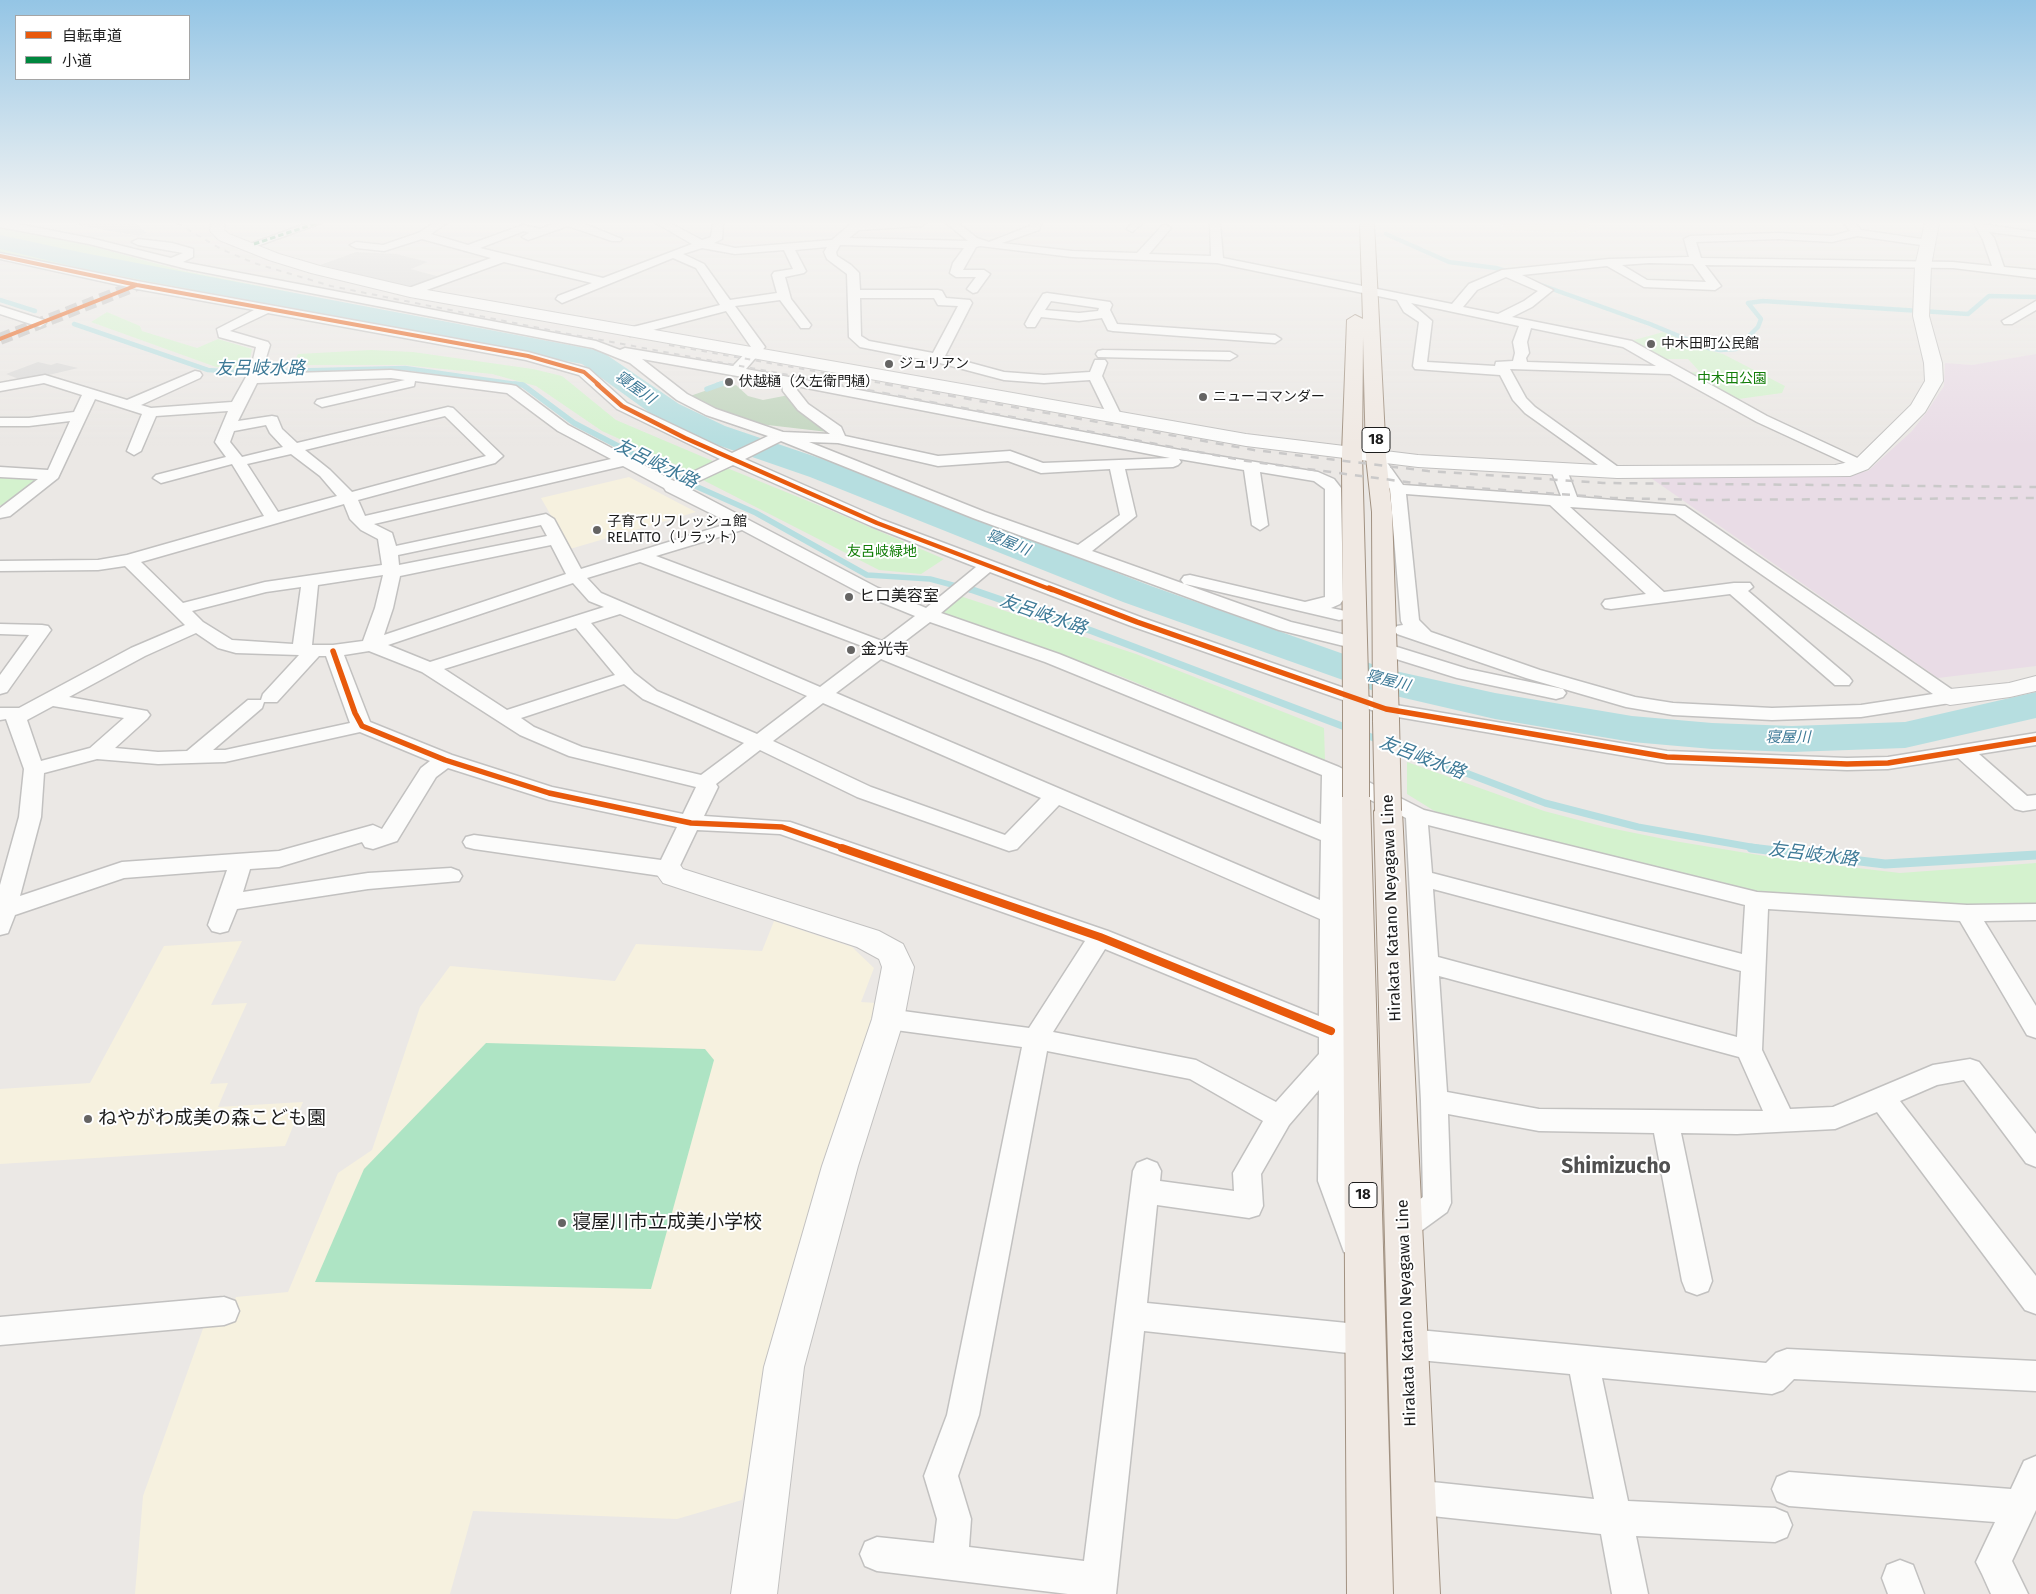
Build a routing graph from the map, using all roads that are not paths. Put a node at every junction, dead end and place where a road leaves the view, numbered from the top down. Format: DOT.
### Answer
graph roads {
  1 [pos="208,297"];
  2 [pos="294,297"];
  3 [pos="344,297"];
  4 [pos="440,297"];
  5 [pos="566,297"];
  6 [pos="721,297"];
  7 [pos="775,297"];
  8 [pos="785,297"];
  9 [pos="854,297"];
  10 [pos="940,297"];
  11 [pos="1363,297"];
  12 [pos="1364,297"];
  13 [pos="1394,297"];
  14 [pos="1464,297"];
  15 [pos="1537,297"];
  16 [pos="1922,297"];
  17 [pos="562,299"];
  18 [pos="1402,299"];
  19 [pos="2036,304"];
  20 [pos="726,305"];
  21 [pos="269,308"];
  22 [pos="1455,308"];
  23 [pos="0,310"];
  24 [pos="1502,317"];
  25 [pos="2008,321"];
  26 [pos="1526,322"];
  27 [pos="40,323"];
  28 [pos="1031,324"];
  29 [pos="805,325"];
  30 [pos="1113,327"];
  31 [pos="630,332"];
  32 [pos="1275,339"];
  33 [pos="617,351"];
  34 [pos="752,353"];
  35 [pos="1104,354"];
  36 [pos="1230,356"];
  37 [pos="937,358"];
  38 [pos="1521,365"];
  39 [pos="1673,370"];
  40 [pos="737,371"];
  41 [pos="1504,371"];
  42 [pos="339,374"];
  43 [pos="195,375"];
  44 [pos="254,375"];
  45 [pos="1095,376"];
  46 [pos="432,378"];
  47 [pos="789,381"];
  48 [pos="0,388"];
  49 [pos="90,394"];
  50 [pos="128,405"];
  51 [pos="237,406"];
  52 [pos="150,412"];
  53 [pos="80,416"];
  54 [pos="1115,418"];
  55 [pos="0,422"];
  56 [pos="229,427"];
  57 [pos="777,438"];
  58 [pos="838,439"];
  59 [pos="293,448"];
  60 [pos="134,451"];
  61 [pos="1352,454"];
  62 [pos="1180,455"];
  63 [pos="1376,457"];
  64 [pos="734,458"];
  65 [pos="237,460"];
  66 [pos="624,461"];
  67 [pos="1117,465"];
  68 [pos="1861,465"];
  69 [pos="1252,466"];
  70 [pos="1559,470"];
  71 [pos="0,472"];
  72 [pos="1617,472"];
  73 [pos="53,475"];
  74 [pos="161,478"];
  75 [pos="672,488"];
  76 [pos="1398,489"];
  77 [pos="347,497"];
  78 [pos="1563,501"];
  79 [pos="0,513"];
  80 [pos="274,518"];
  81 [pos="362,522"];
  82 [pos="743,524"];
  83 [pos="1260,525"];
  84 [pos="1081,551"];
  85 [pos="640,556"];
  86 [pos="1102,559"];
  87 [pos="129,560"];
  88 [pos="390,565"];
  89 [pos="0,566"];
  90 [pos="988,566"];
  91 [pos="576,576"];
  92 [pos="310,581"];
  93 [pos="1660,598"];
  94 [pos="1611,604"];
  95 [pos="1306,607"];
  96 [pos="621,608"];
  97 [pos="180,609"];
  98 [pos="928,615"];
  99 [pos="1339,615"];
  100 [pos="580,621"];
  101 [pos="197,626"];
  102 [pos="0,629"];
  103 [pos="1403,630"];
  104 [pos="1425,636"];
  105 [pos="371,645"];
  106 [pos="1356,645"];
  107 [pos="316,650"];
  108 [pos="882,650"];
  109 [pos="1384,653"];
  110 [pos="429,668"];
  111 [pos="627,676"];
  112 [pos="1842,682"];
  113 [pos="2036,683"];
  114 [pos="0,688"];
  115 [pos="824,694"];
  116 [pos="1950,698"];
  117 [pos="52,700"];
  118 [pos="1356,702"];
  119 [pos="1633,703"];
  120 [pos="1386,711"];
  121 [pos="8,716"];
  122 [pos="504,717"];
  123 [pos="362,726"];
  124 [pos="2036,740"];
  125 [pos="759,742"];
  126 [pos="1964,751"];
  127 [pos="96,753"];
  128 [pos="192,757"];
  129 [pos="445,760"];
  130 [pos="34,769"];
  131 [pos="705,782"];
  132 [pos="1056,795"];
  133 [pos="1373,799"];
  134 [pos="2036,802"];
  135 [pos="691,823"];
  136 [pos="1331,836"];
  137 [pos="474,842"];
  138 [pos="241,862"];
  139 [pos="668,869"];
  140 [pos="451,876"];
  141 [pos="1420,878"];
  142 [pos="1756,900"];
  143 [pos="227,902"];
  144 [pos="2036,912"];
  145 [pos="1966,913"];
  146 [pos="1333,915"];
  147 [pos="2,919"];
  148 [pos="220,925"];
  149 [pos="1100,937"];
  150 [pos="1425,963"];
  151 [pos="1752,965"];
  152 [pos="2025,992"];
  153 [pos="888,1019"];
  154 [pos="2036,1028"];
  155 [pos="1331,1031"];
  156 [pos="1036,1039"];
  157 [pos="1748,1050"];
  158 [pos="1331,1058"];
  159 [pos="1882,1097"];
  160 [pos="1434,1101"];
  161 [pos="1279,1117"];
  162 [pos="1781,1120"];
  163 [pos="1665,1122"];
  164 [pos="2036,1155"];
  165 [pos="1404,1227"];
  166 [pos="1364,1270"];
  167 [pos="1697,1281"];
  168 [pos="2036,1300"];
  169 [pos="224,1311"];
  170 [pos="1130,1315"];
  171 [pos="0,1331"];
  172 [pos="1366,1340"];
  173 [pos="1408,1344"];
  174 [pos="1583,1362"];
  175 [pos="2036,1376"];
  176 [pos="2036,1473"];
  177 [pos="1789,1489"];
  178 [pos="1413,1497"];
  179 [pos="2020,1507"];
  180 [pos="1614,1518"];
  181 [pos="1775,1525"];
  182 [pos="877,1554"];
  183 [pos="950,1562"];
  184 [pos="1099,1587"];
  185 [pos="754,1594"];
  186 [pos="1370,1594"];
  187 [pos="1417,1594"];
  188 [pos="1630,1594"];
  189 [pos="2010,1594"];
  1 -- 21 [label="street"];
  2 -- 21 [label="street"];
  3 -- 33 [label="street"];
  4 -- 31 [label="street"];
  5 -- 17 [label="street"];
  6 -- 20 [label="street"];
  7 -- 20 [label="street"];
  8 -- 29 [label="street"];
  9 -- 37 [label="street"];
  10 -- 37 [label="street"];
  11 -- 61 [label="main road, Hirakata Katano Neyagawa Line / 18"];
  12 -- 63 [label="main road, Hirakata Katano Neyagawa Line / 18"];
  13 -- 18 [label="street"];
  14 -- 22 [label="street"];
  15 -- 24 [label="street"];
  16 -- 68 [label="street"];
  18 -- 22 [label="street"];
  18 -- 41 [label="street"];
  19 -- 25 [label="street"];
  20 -- 31 [label="street"];
  20 -- 34 [label="street"];
  21 -- 44 [label="street"];
  21 -- 64 [label="street"];
  22 -- 24 [label="street"];
  23 -- 27 [label="street"];
  24 -- 26 [label="street"];
  26 -- 38 [label="street"];
  26 -- 39 [label="street"];
  28 -- 30 [label="street"];
  30 -- 32 [label="street"];
  30 -- 35 [label="street"];
  31 -- 34 [label="street"];
  33 -- 40 [label="street"];
  33 -- 57 [label="street"];
  34 -- 40 [label="street"];
  34 -- 54 [label="street"];
  35 -- 36 [label="street"];
  35 -- 45 [label="street"];
  37 -- 45 [label="street"];
  38 -- 39 [label="street"];
  38 -- 41 [label="street"];
  39 -- 68 [label="street"];
  40 -- 47 [label="street"];
  41 -- 72 [label="street"];
  42 -- 44 [label="street"];
  42 -- 46 [label="street"];
  42 -- 46 [label="street"];
  43 -- 50 [label="street"];
  44 -- 51 [label="street"];
  45 -- 54 [label="street"];
  46 -- 66 [label="street"];
  47 -- 58 [label="street"];
  47 -- 62 [label="street"];
  48 -- 49 [label="street"];
  49 -- 50 [label="street"];
  49 -- 53 [label="street"];
  50 -- 52 [label="street"];
  51 -- 52 [label="street"];
  51 -- 56 [label="street"];
  52 -- 60 [label="street"];
  53 -- 55 [label="street"];
  53 -- 73 [label="street"];
  54 -- 61 [label="street"];
  56 -- 59 [label="street"];
  56 -- 65 [label="street"];
  57 -- 58 [label="street"];
  57 -- 64 [label="street"];
  57 -- 84 [label="street"];
  58 -- 67 [label="street"];
  59 -- 65 [label="street"];
  59 -- 77 [label="street"];
  59 -- 77 [label="street"];
  61 -- 63 [label="street"];
  61 -- 106 [label="main road, Hirakata Katano Neyagawa Line / 18"];
  62 -- 67 [label="street"];
  62 -- 69 [label="street"];
  63 -- 70 [label="street"];
  63 -- 76 [label="street"];
  63 -- 109 [label="main road, Hirakata Katano Neyagawa Line / 18"];
  64 -- 75 [label="street"];
  64 -- 90 [label="street"];
  65 -- 74 [label="street"];
  65 -- 80 [label="street"];
  66 -- 75 [label="street"];
  66 -- 81 [label="street"];
  67 -- 84 [label="street"];
  68 -- 72 [label="street"];
  69 -- 83 [label="street"];
  69 -- 95 [label="street"];
  70 -- 72 [label="street"];
  70 -- 78 [label="street"];
  71 -- 73 [label="street"];
  73 -- 79 [label="street"];
  75 -- 82 [label="street"];
  76 -- 78 [label="street"];
  76 -- 104 [label="street"];
  77 -- 80 [label="street"];
  77 -- 81 [label="street"];
  78 -- 93 [label="street"];
  78 -- 116 [label="street"];
  80 -- 87 [label="street"];
  81 -- 88 [label="street"];
  82 -- 85 [label="street"];
  82 -- 98 [label="street"];
  84 -- 86 [label="street"];
  85 -- 91 [label="street"];
  85 -- 108 [label="street"];
  86 -- 95 [label="street"];
  86 -- 106 [label="street"];
  87 -- 89 [label="street"];
  87 -- 97 [label="street"];
  88 -- 91 [label="street"];
  88 -- 92 [label="street"];
  88 -- 105 [label="street"];
  90 -- 98 [label="street"];
  90 -- 118 [label="street"];
  91 -- 96 [label="street"];
  91 -- 105 [label="street"];
  92 -- 97 [label="street"];
  92 -- 107 [label="street"];
  93 -- 94 [label="street"];
  93 -- 112 [label="street"];
  95 -- 99 [label="street"];
  96 -- 100 [label="street"];
  96 -- 115 [label="street"];
  97 -- 101 [label="street"];
  98 -- 108 [label="street"];
  98 -- 133 [label="street"];
  100 -- 110 [label="street"];
  100 -- 111 [label="street"];
  101 -- 107 [label="street"];
  101 -- 117 [label="street"];
  102 -- 114 [label="street"];
  103 -- 104 [label="street"];
  104 -- 119 [label="street"];
  105 -- 107 [label="street"];
  105 -- 110 [label="street"];
  106 -- 118 [label="main road, Hirakata Katano Neyagawa Line / 18"];
  107 -- 123 [label="street"];
  107 -- 128 [label="street"];
  108 -- 115 [label="street"];
  108 -- 136 [label="street"];
  109 -- 119 [label="street"];
  109 -- 120 [label="main road, Hirakata Katano Neyagawa Line / 18"];
  110 -- 122 [label="street"];
  111 -- 122 [label="street"];
  111 -- 125 [label="street"];
  113 -- 116 [label="street"];
  115 -- 125 [label="street"];
  115 -- 132 [label="street"];
  116 -- 119 [label="street"];
  117 -- 121 [label="street"];
  117 -- 127 [label="street"];
  118 -- 120 [label="street"];
  118 -- 133 [label="main road, Hirakata Katano Neyagawa Line / 18, bridge"];
  120 -- 126 [label="street"];
  120 -- 133 [label="main road, Hirakata Katano Neyagawa Line / 18, bridge"];
  121 -- 130 [label="street"];
  122 -- 131 [label="street"];
  123 -- 128 [label="street"];
  123 -- 129 [label="street"];
  124 -- 126 [label="street"];
  125 -- 131 [label="street"];
  125 -- 132 [label="street"];
  126 -- 134 [label="street"];
  127 -- 128 [label="street"];
  127 -- 130 [label="street"];
  129 -- 135 [label="street"];
  129 -- 138 [label="street"];
  130 -- 147 [label="street"];
  131 -- 135 [label="street"];
  132 -- 146 [label="street"];
  133 -- 136 [label="street"];
  133 -- 141 [label="street"];
  133 -- 142 [label="street"];
  133 -- 165 [label="main road, Hirakata Katano Neyagawa Line / 18"];
  133 -- 166 [label="main road, Hirakata Katano Neyagawa Line / 18"];
  135 -- 139 [label="street"];
  135 -- 149 [label="street"];
  136 -- 146 [label="street"];
  137 -- 139 [label="street"];
  138 -- 143 [label="street"];
  138 -- 147 [label="street"];
  139 -- 153 [label="street"];
  140 -- 143 [label="street"];
  141 -- 150 [label="street"];
  141 -- 151 [label="street"];
  142 -- 145 [label="street"];
  142 -- 151 [label="street"];
  143 -- 148 [label="street"];
  144 -- 145 [label="street"];
  145 -- 152 [label="street"];
  146 -- 155 [label="street"];
  149 -- 155 [label="street"];
  149 -- 156 [label="street"];
  150 -- 157 [label="street"];
  150 -- 160 [label="street"];
  151 -- 157 [label="street"];
  152 -- 154 [label="street"];
  153 -- 156 [label="street"];
  153 -- 185 [label="street"];
  155 -- 158 [label="street"];
  156 -- 161 [label="street"];
  156 -- 183 [label="street"];
  157 -- 162 [label="street"];
  158 -- 161 [label="street"];
  158 -- 166 [label="street"];
  159 -- 162 [label="street"];
  159 -- 164 [label="street"];
  159 -- 168 [label="street"];
  160 -- 163 [label="street"];
  160 -- 165 [label="street"];
  161 -- 170 [label="street"];
  162 -- 163 [label="street"];
  163 -- 167 [label="street"];
  165 -- 173 [label="main road, Hirakata Katano Neyagawa Line / 18"];
  166 -- 172 [label="main road, Hirakata Katano Neyagawa Line / 18"];
  169 -- 171 [label="street"];
  170 -- 172 [label="street"];
  170 -- 184 [label="street"];
  172 -- 186 [label="main road, Hirakata Katano Neyagawa Line / 18"];
  173 -- 174 [label="street"];
  173 -- 178 [label="main road, Hirakata Katano Neyagawa Line / 18"];
  174 -- 175 [label="street"];
  174 -- 180 [label="street"];
  176 -- 179 [label="street"];
  177 -- 179 [label="street"];
  178 -- 180 [label="street"];
  178 -- 187 [label="main road, Hirakata Katano Neyagawa Line / 18"];
  179 -- 189 [label="street"];
  180 -- 181 [label="street"];
  180 -- 188 [label="street"];
  182 -- 183 [label="street"];
  183 -- 184 [label="street"];
}
